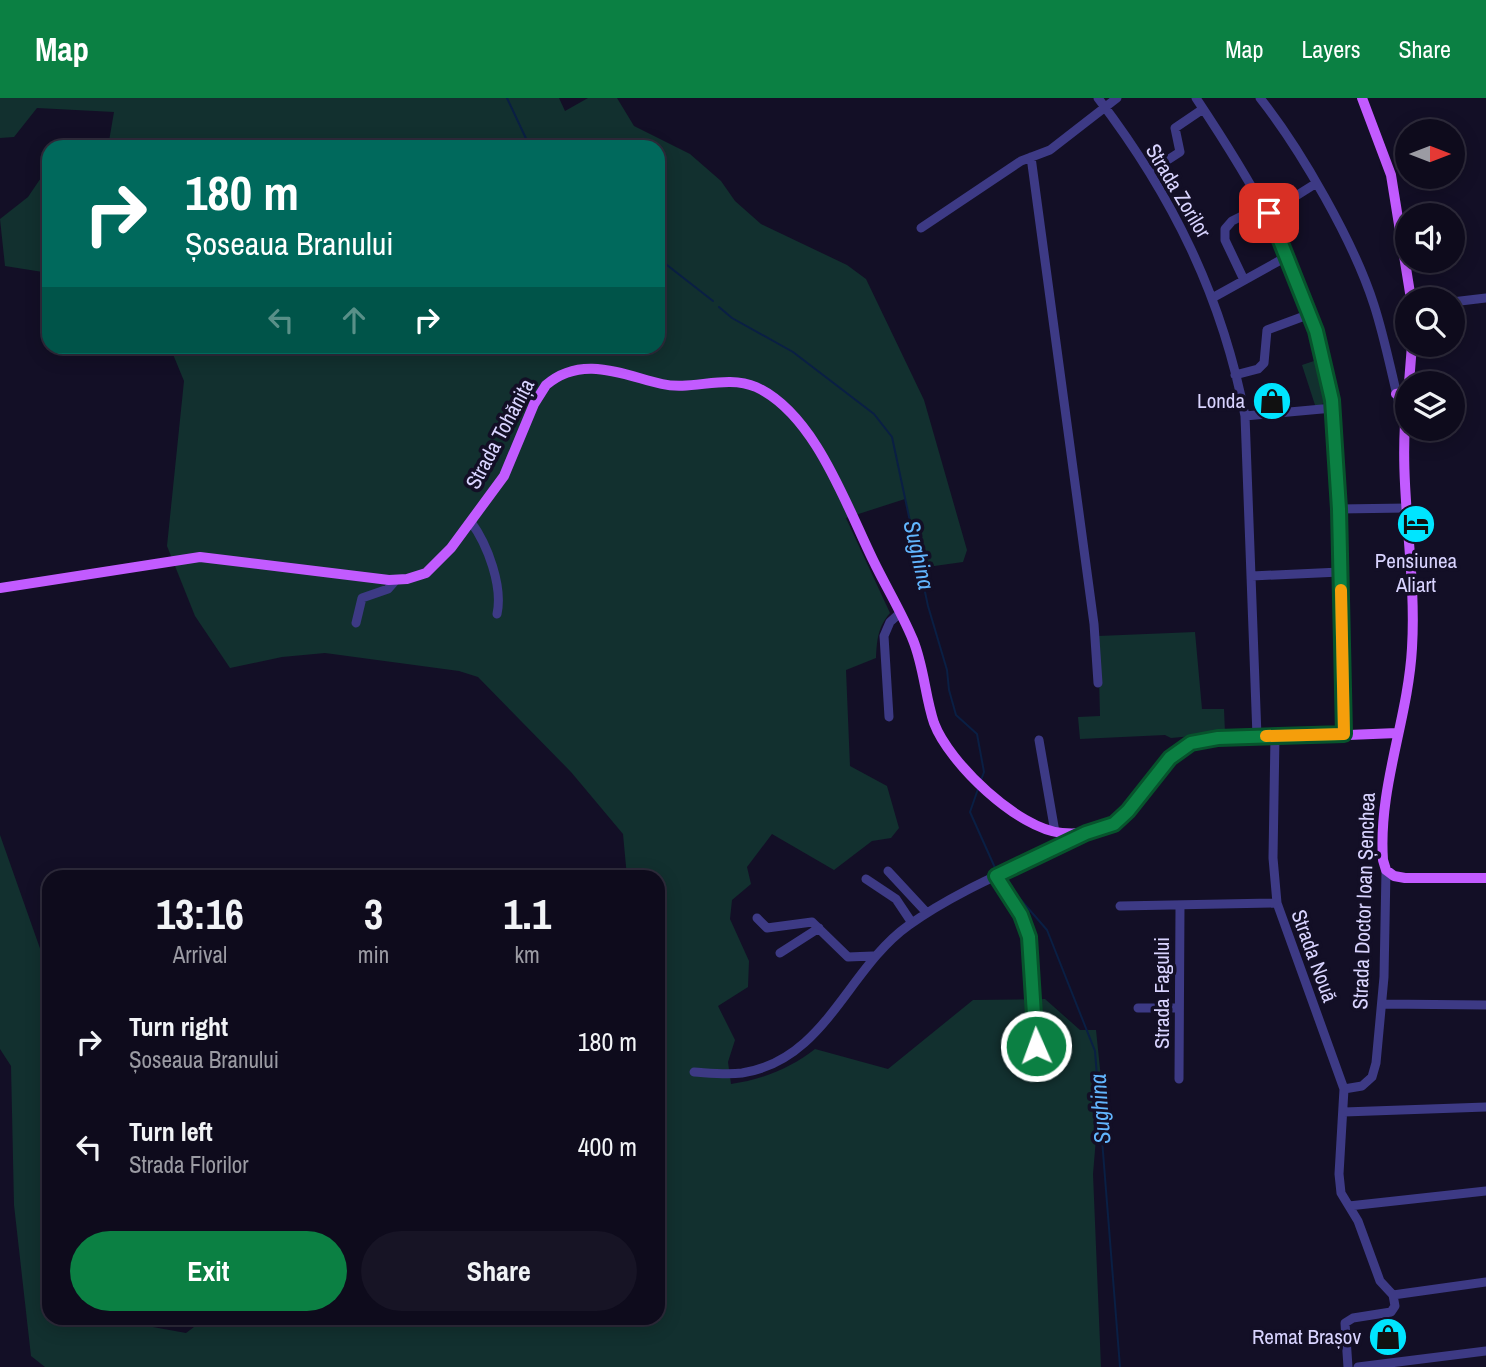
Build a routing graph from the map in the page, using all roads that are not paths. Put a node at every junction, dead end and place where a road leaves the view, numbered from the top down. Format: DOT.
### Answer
graph roads {
  1 [pos="1098,98"];
  2 [pos="1118,98"];
  3 [pos="1196,98"];
  4 [pos="1260,98"];
  5 [pos="1362,98"];
  6 [pos="1104,107"];
  7 [pos="1203,109"];
  8 [pos="1031,157"];
  9 [pos="1149,172"];
  10 [pos="1315,184"];
  11 [pos="1266,209"];
  12 [pos="921,228"];
  13 [pos="1288,256"];
  14 [pos="1244,281"];
  15 [pos="1409,287"];
  16 [pos="1214,297"];
  17 [pos="1486,298"];
  18 [pos="1465,300"];
  19 [pos="1310,314"];
  20 [pos="1395,372"];
  21 [pos="1235,375"];
  22 [pos="1333,408"];
  23 [pos="1245,416"];
  24 [pos="1405,441"];
  25 [pos="1407,508"];
  26 [pos="1339,509"];
  27 [pos="471,523"];
  28 [pos="1340,572"];
  29 [pos="1252,576"];
  30 [pos="395,580"];
  31 [pos="0,588"];
  32 [pos="900,613"];
  33 [pos="497,614"];
  34 [pos="356,623"];
  35 [pos="1098,683"];
  36 [pos="889,717"];
  37 [pos="1397,733"];
  38 [pos="1344,734"];
  39 [pos="1257,736"];
  40 [pos="1275,736"];
  41 [pos="1039,740"];
  42 [pos="1055,832"];
  43 [pos="1086,833"];
  44 [pos="1385,870"];
  45 [pos="888,871"];
  46 [pos="996,876"];
  47 [pos="1486,878"];
  48 [pos="866,879"];
  49 [pos="1277,903"];
  50 [pos="1120,906"];
  51 [pos="1180,907"];
  52 [pos="927,913"];
  53 [pos="757,918"];
  54 [pos="912,923"];
  55 [pos="819,928"];
  56 [pos="779,953"];
  57 [pos="873,956"];
  58 [pos="1381,1004"];
  59 [pos="1486,1004"];
  60 [pos="1138,1008"];
  61 [pos="1179,1008"];
  62 [pos="1036,1046"];
  63 [pos="694,1072"];
  64 [pos="1179,1079"];
  65 [pos="1344,1089"];
  66 [pos="1486,1107"];
  67 [pos="1344,1112"];
  68 [pos="1486,1191"];
  69 [pos="1349,1206"];
  70 [pos="1486,1282"];
  71 [pos="1393,1295"];
  72 [pos="1486,1351"];
  73 [pos="1348,1367"];
  74 [pos="1358,1367"];
  1 -- 6 [label="street, Strada Zorilor"];
  2 -- 6 [label="street"];
  3 -- 7 [label="street"];
  4 -- 10 [label="street"];
  5 -- 15 [label="main road"];
  6 -- 8 [label="street"];
  6 -- 9 [label="street, Strada Zorilor"];
  7 -- 9 [label="street"];
  7 -- 11 [label="street"];
  8 -- 12 [label="street"];
  8 -- 35 [label="street"];
  9 -- 16 [label="street, Strada Zorilor"];
  10 -- 11 [label="street"];
  10 -- 20 [label="street"];
  11 -- 13 [label="street"];
  11 -- 14 [label="street"];
  13 -- 14 [label="street"];
  13 -- 19 [label="street"];
  14 -- 16 [label="street"];
  16 -- 21 [label="street, Strada Zorilor"];
  17 -- 18 [label="street"];
  19 -- 21 [label="street"];
  19 -- 22 [label="street"];
  21 -- 23 [label="street, Strada Zorilor"];
  22 -- 23 [label="street"];
  22 -- 26 [label="street"];
  23 -- 29 [label="street, Strada Zorilor"];
  24 -- 25 [label="main road, Strada Doctor Ioan Șenchea"];
  25 -- 26 [label="street"];
  25 -- 37 [label="main road, Strada Doctor Ioan Șenchea"];
  26 -- 28 [label="street"];
  27 -- 30 [label="main road, Strada Tohănița"];
  27 -- 32 [label="main road, Strada Tohănița"];
  27 -- 33 [label="street"];
  28 -- 29 [label="street"];
  28 -- 38 [label="street"];
  29 -- 39 [label="street, Strada Zorilor"];
  30 -- 31 [label="main road, Strada Tohănița"];
  30 -- 34 [label="street"];
  32 -- 36 [label="street"];
  32 -- 42 [label="main road, Strada Tohănița"];
  37 -- 38 [label="main road"];
  37 -- 44 [label="main road, Strada Doctor Ioan Șenchea"];
  38 -- 40 [label="main road"];
  39 -- 40 [label="main road"];
  39 -- 43 [label="main road"];
  40 -- 49 [label="street, Strada Nouă"];
  41 -- 42 [label="street"];
  42 -- 43 [label="main road, Strada Tohănița"];
  43 -- 46 [label="street"];
  44 -- 47 [label="main road"];
  44 -- 58 [label="street, Strada Doctor Ioan Șenchea"];
  45 -- 52 [label="street"];
  46 -- 52 [label="street"];
  46 -- 62 [label="street"];
  48 -- 54 [label="street"];
  49 -- 51 [label="street, Strada Fagului"];
  49 -- 65 [label="street, Strada Nouă"];
  50 -- 51 [label="street, Strada Fagului"];
  51 -- 61 [label="street, Strada Fagului"];
  52 -- 54 [label="street"];
  53 -- 55 [label="street"];
  54 -- 57 [label="street"];
  55 -- 56 [label="street"];
  55 -- 57 [label="street"];
  57 -- 63 [label="street"];
  58 -- 59 [label="street"];
  58 -- 65 [label="street, Strada Doctor Ioan Șenchea"];
  60 -- 61 [label="street"];
  61 -- 64 [label="street, Strada Fagului"];
  65 -- 67 [label="street, Strada Nouă"];
  66 -- 67 [label="street"];
  67 -- 69 [label="street, Strada Nouă"];
  68 -- 69 [label="street"];
  69 -- 71 [label="street, Strada Nouă"];
  70 -- 71 [label="street"];
  71 -- 73 [label="street"];
  72 -- 74 [label="street"];
}
